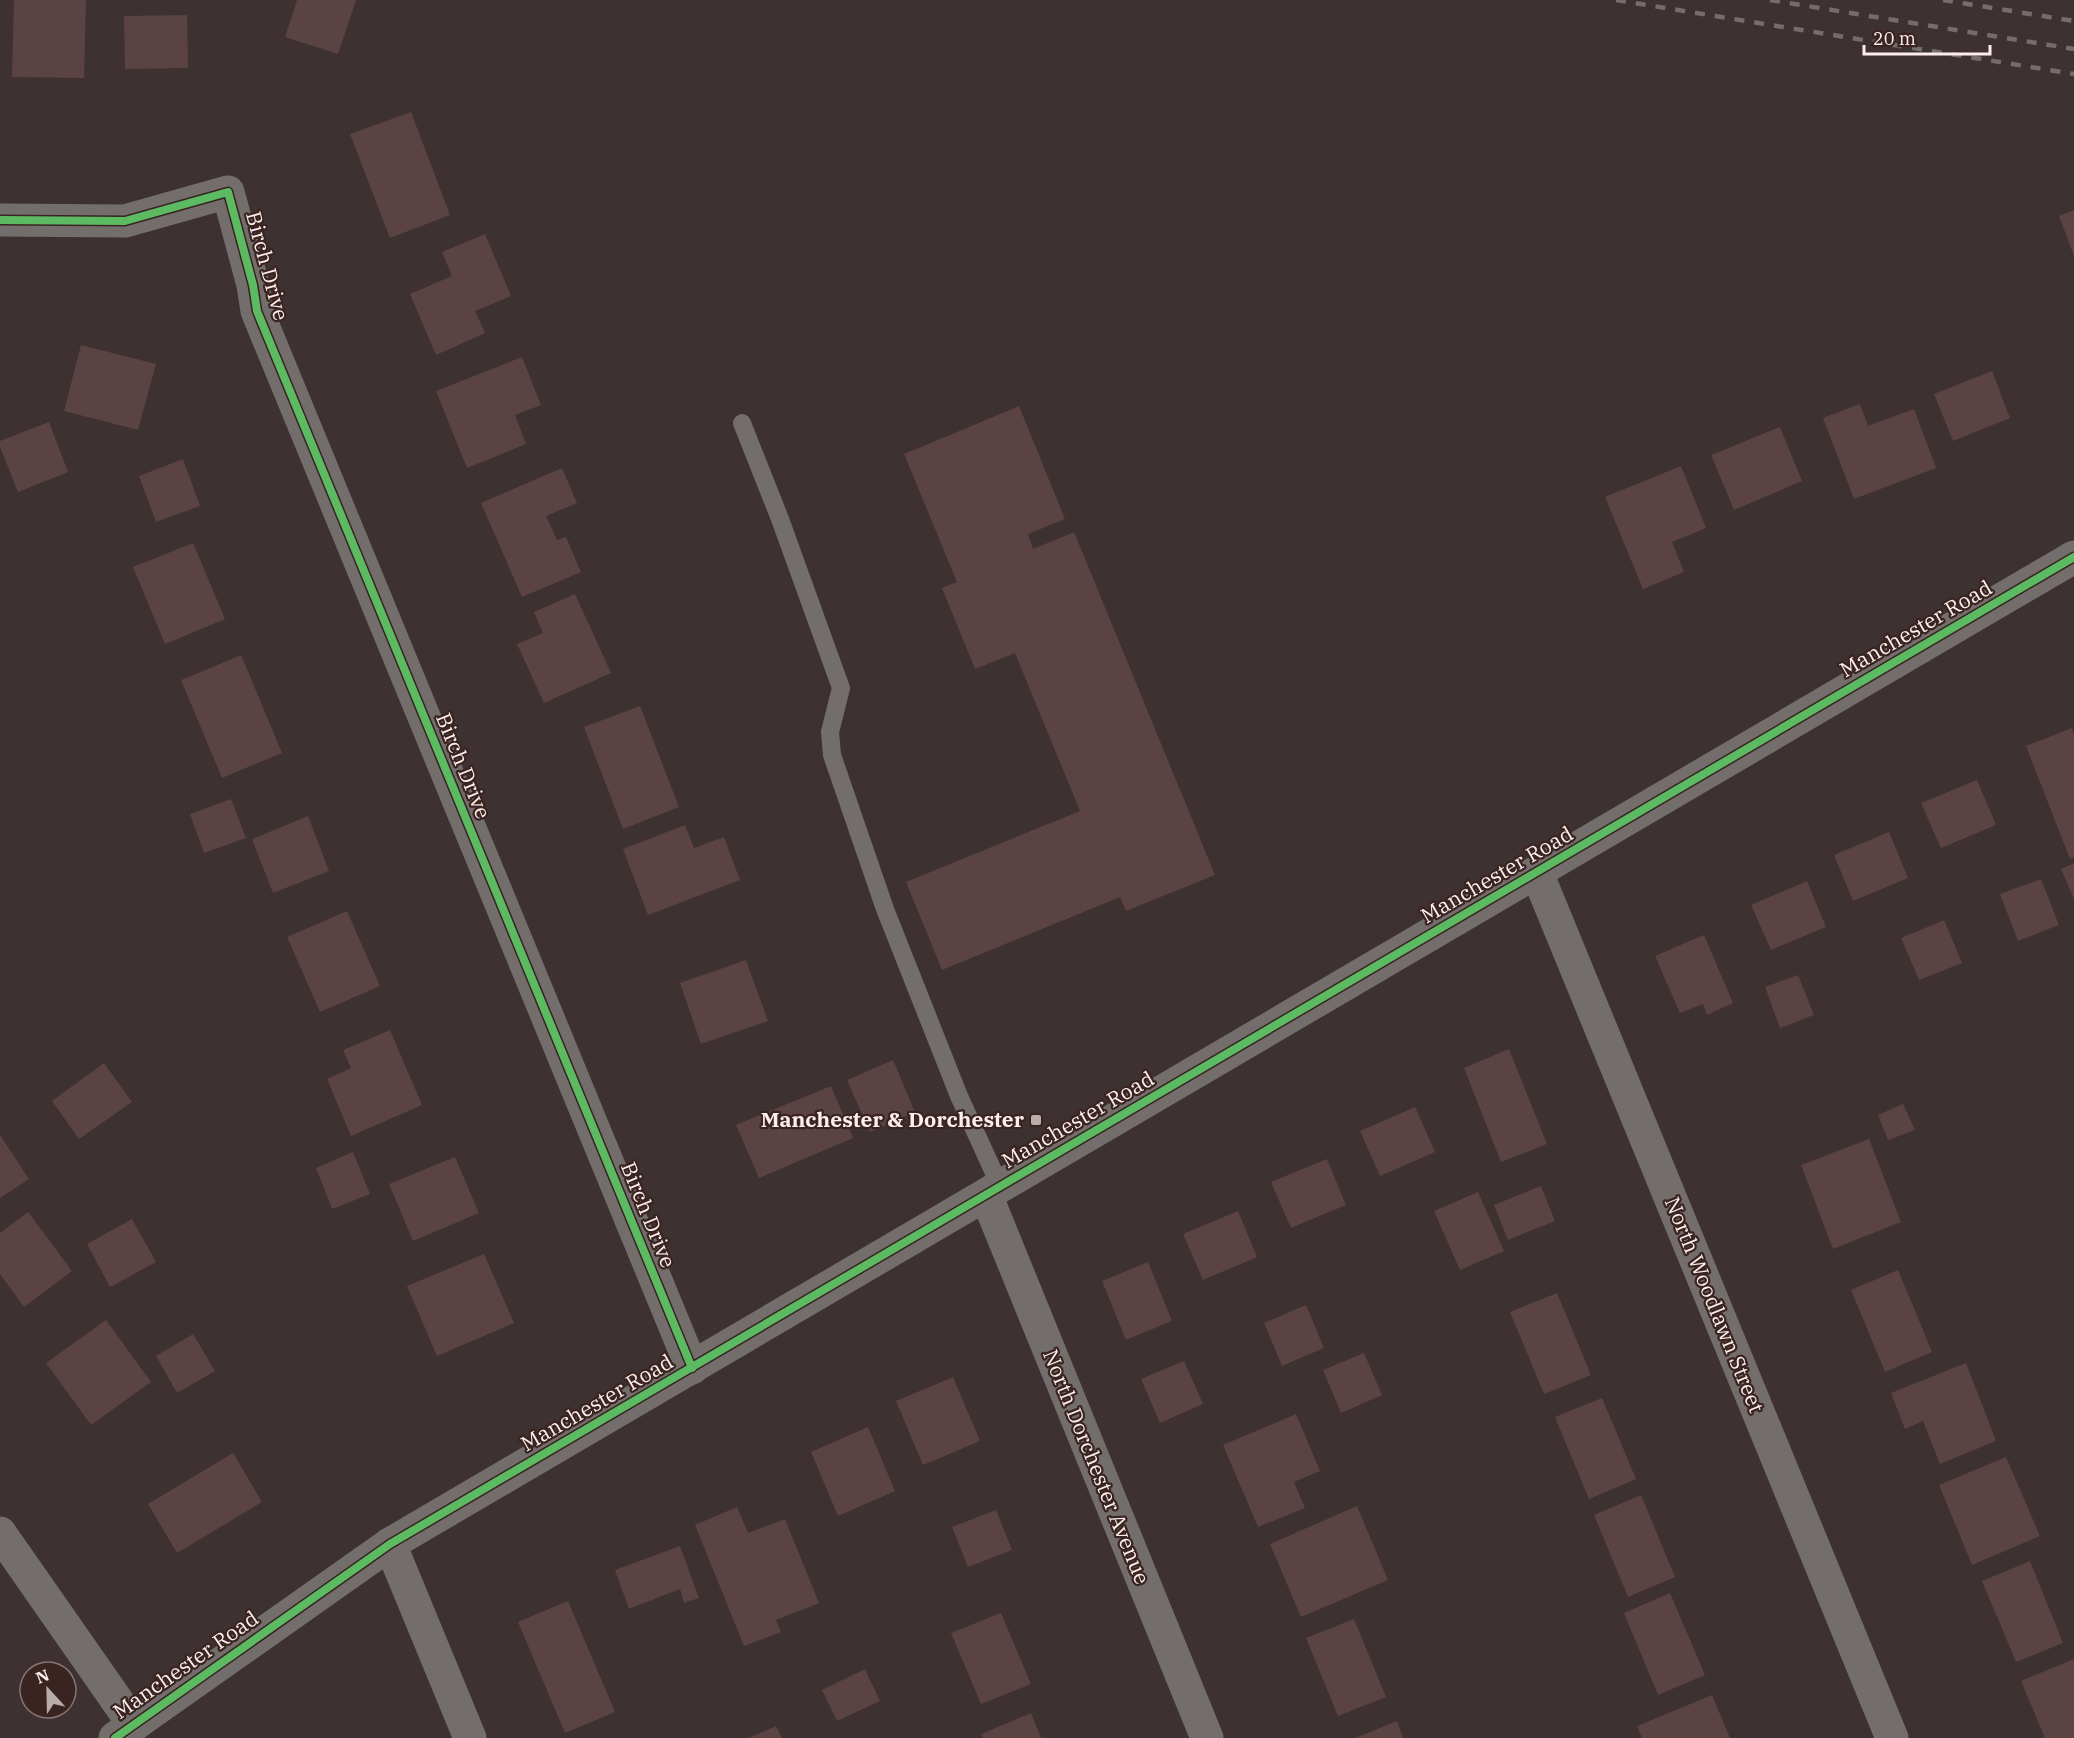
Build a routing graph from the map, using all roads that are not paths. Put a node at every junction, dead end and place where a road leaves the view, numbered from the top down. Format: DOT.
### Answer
graph roads {
  1 [pos="0,220"];
  2 [pos="742,423"];
  3 [pos="2074,557"];
  4 [pos="1537,873"];
  5 [pos="993,1191"];
  6 [pos="692,1368"];
  7 [pos="0,1533"];
  8 [pos="390,1544"];
  9 [pos="124,1731"];
  10 [pos="470,1738"];
  11 [pos="1207,1738"];
  12 [pos="1892,1738"];
  1 -- 6 [label="street, Birch Drive"];
  2 -- 5 [label="lane"];
  3 -- 4 [label="street, Manchester Road"];
  4 -- 5 [label="street, Manchester Road"];
  4 -- 12 [label="street, North Woodlawn Street"];
  5 -- 6 [label="street, Manchester Road"];
  5 -- 11 [label="street, North Dorchester Avenue"];
  6 -- 8 [label="street, Manchester Road"];
  7 -- 9 [label="street"];
  8 -- 9 [label="street, Manchester Road"];
  8 -- 10 [label="street"];
}
